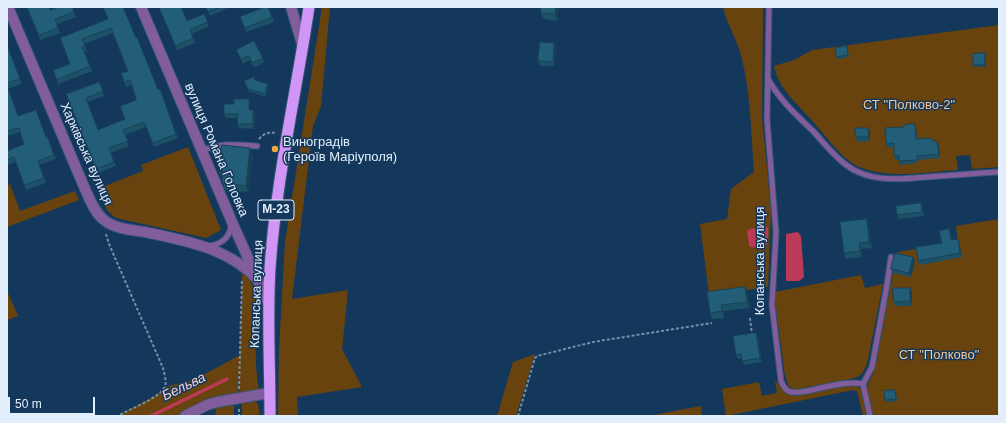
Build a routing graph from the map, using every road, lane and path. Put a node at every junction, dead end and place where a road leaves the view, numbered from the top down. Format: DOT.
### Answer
graph roads {
  1 [pos="8,7"];
  2 [pos="141,7"];
  3 [pos="291,7"];
  4 [pos="309,7"];
  5 [pos="769,7"];
  6 [pos="303,47"];
  7 [pos="767,78"];
  8 [pos="287,135"];
  9 [pos="257,146"];
  10 [pos="201,151"];
  11 [pos="999,172"];
  12 [pos="104,220"];
  13 [pos="232,222"];
  14 [pos="203,246"];
  15 [pos="891,256"];
  16 [pos="242,266"];
  17 [pos="258,281"];
  18 [pos="268,303"];
  19 [pos="750,318"];
  20 [pos="712,323"];
  21 [pos="753,338"];
  22 [pos="863,384"];
  23 [pos="269,393"];
  24 [pos="239,398"];
  25 [pos="118,416"];
  26 [pos="185,416"];
  27 [pos="270,416"];
  28 [pos="518,416"];
  29 [pos="870,416"];
  1 -- 12 [label="street, Харківська вулиця"];
  2 -- 10 [label="street, вулиця Романа Головка"];
  3 -- 6 [label="street"];
  4 -- 6 [label="highway, Копанська вулиця / М-23"];
  5 -- 7 [label="lane, Копанська вулиця"];
  6 -- 8 [label="highway, Копанська вулиця / М-23"];
  7 -- 11 [label="lane"];
  7 -- 22 [label="lane, Копанська вулиця"];
  8 -- 9 [label="path"];
  8 -- 18 [label="highway, Копанська вулиця / М-23"];
  9 -- 10 [label="lane"];
  10 -- 13 [label="street, вулиця Романа Головка"];
  12 -- 14 [label="street, Харківська вулиця"];
  12 -- 25 [label="path"];
  13 -- 14 [label="lane"];
  13 -- 17 [label="street, вулиця Романа Головка"];
  14 -- 16 [label="street, Харківська вулиця"];
  15 -- 22 [label="lane"];
  16 -- 17 [label="street, Харківська вулиця"];
  16 -- 24 [label="path"];
  17 -- 18 [label="street, вулиця Романа Головка"];
  18 -- 23 [label="highway, Копанська вулиця / М-23"];
  19 -- 21 [label="path"];
  20 -- 28 [label="path"];
  22 -- 29 [label="lane"];
  23 -- 24 [label="street"];
  23 -- 27 [label="highway, Копанська вулиця / М-23"];
  24 -- 26 [label="street"];
}
